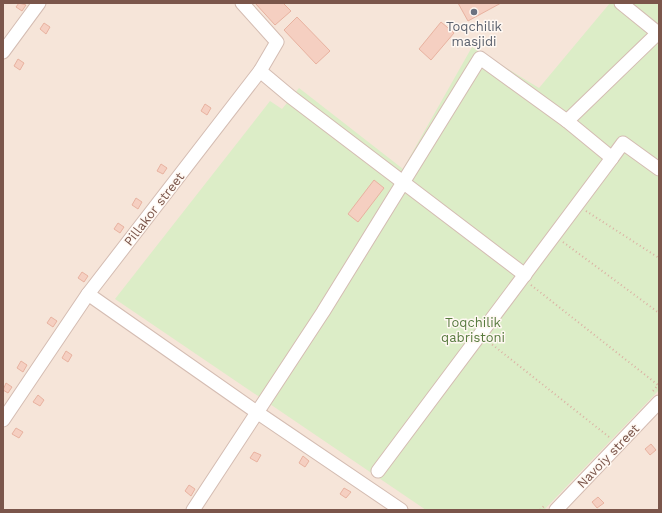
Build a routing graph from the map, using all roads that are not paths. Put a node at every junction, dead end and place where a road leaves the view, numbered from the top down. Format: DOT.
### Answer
graph roads {
  1 [pos="38,3"];
  2 [pos="242,3"];
  3 [pos="621,3"];
  4 [pos="3,52"];
  5 [pos="260,71"];
  6 [pos="567,121"];
  7 [pos="612,158"];
  8 [pos="659,169"];
  9 [pos="404,182"];
  10 [pos="524,277"];
  11 [pos="88,294"];
  12 [pos="659,402"];
  13 [pos="258,413"];
  14 [pos="3,420"];
  15 [pos="378,471"];
  16 [pos="193,510"];
  17 [pos="401,510"];
  18 [pos="556,510"];
  1 -- 4 [label="street"];
  2 -- 5 [label="street, Pillakor street"];
  3 -- 6 [label="street"];
  5 -- 9 [label="street"];
  5 -- 11 [label="street, Pillakor street"];
  6 -- 7 [label="street"];
  6 -- 9 [label="street"];
  7 -- 8 [label="street"];
  7 -- 10 [label="street"];
  9 -- 10 [label="street"];
  9 -- 13 [label="street"];
  10 -- 15 [label="street"];
  11 -- 13 [label="street"];
  11 -- 14 [label="street, Pillakor street"];
  12 -- 18 [label="street, Navoiy street"];
  13 -- 16 [label="street"];
  13 -- 17 [label="street"];
}
